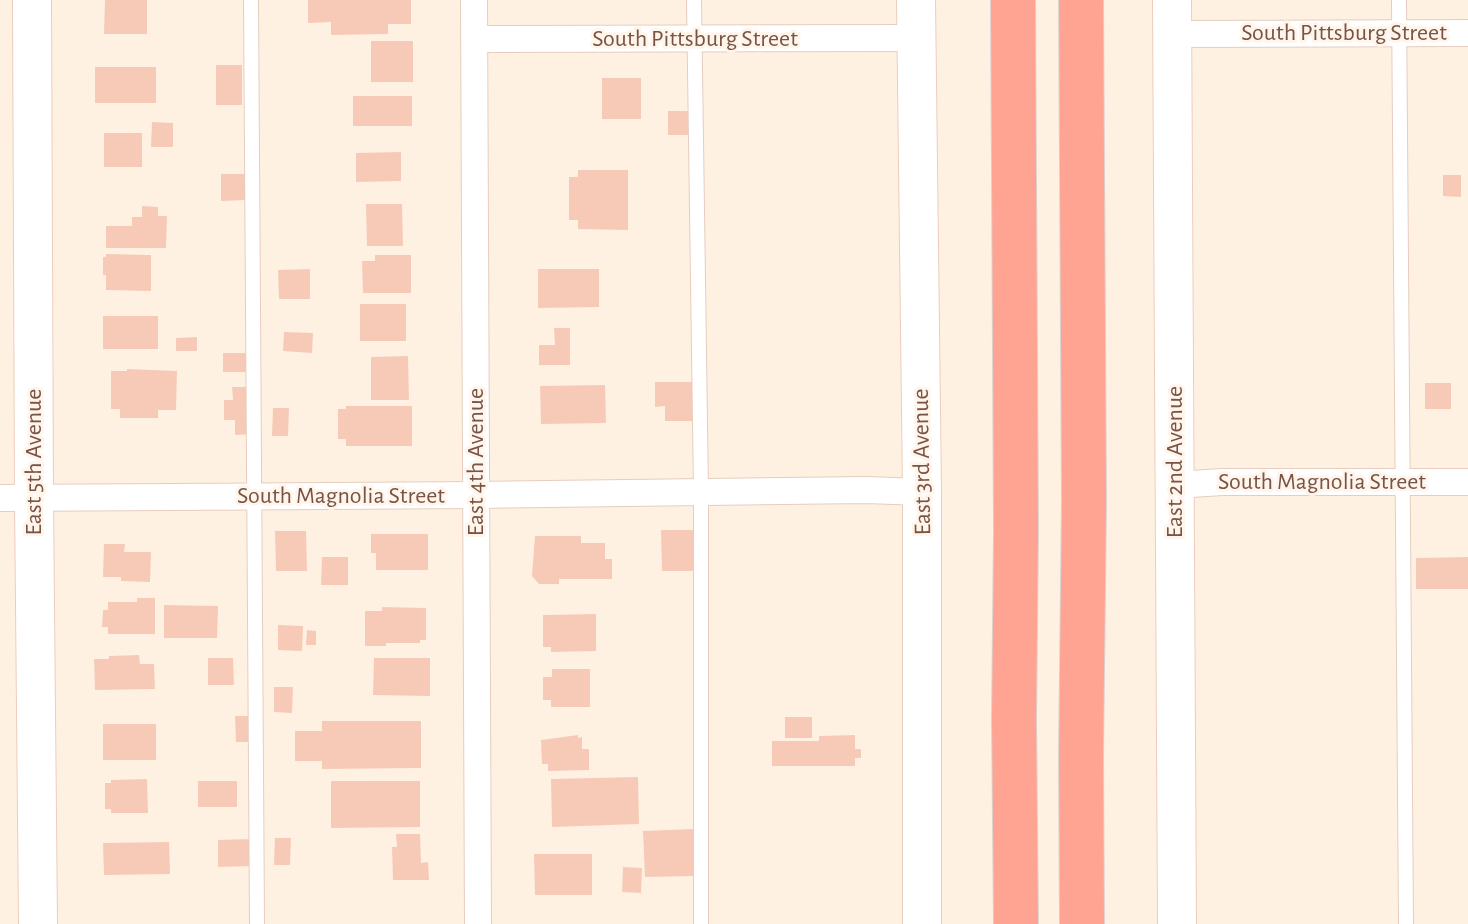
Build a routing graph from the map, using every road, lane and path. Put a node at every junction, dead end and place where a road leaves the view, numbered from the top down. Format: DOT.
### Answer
graph roads {
  1 [pos="32,0"];
  2 [pos="251,0"];
  3 [pos="474,0"];
  4 [pos="694,0"];
  5 [pos="916,0"];
  6 [pos="1013,0"];
  7 [pos="1081,0"];
  8 [pos="1399,0"];
  9 [pos="1172,17"];
  10 [pos="1399,33"];
  11 [pos="1468,33"];
  12 [pos="916,38"];
  13 [pos="475,39"];
  14 [pos="695,39"];
  15 [pos="1403,482"];
  16 [pos="1468,482"];
  17 [pos="1176,485"];
  18 [pos="701,492"];
  19 [pos="922,492"];
  20 [pos="477,495"];
  21 [pos="255,496"];
  22 [pos="17,498"];
  23 [pos="1014,719"];
  24 [pos="1081,756"];
  25 [pos="38,924"];
  26 [pos="257,924"];
  27 [pos="478,924"];
  28 [pos="701,924"];
  29 [pos="922,924"];
  30 [pos="987,924"];
  31 [pos="1016,924"];
  32 [pos="1082,924"];
  33 [pos="1113,924"];
  34 [pos="1177,924"];
  35 [pos="1406,924"];
  1 -- 22 [label="street, East 5th Avenue"];
  2 -- 21 [label="lane"];
  3 -- 13 [label="street, East 4th Avenue"];
  4 -- 14 [label="lane"];
  5 -- 12 [label="street, East 3rd Avenue"];
  6 -- 23 [label="highway"];
  7 -- 24 [label="highway"];
  8 -- 10 [label="lane"];
  9 -- 10 [label="street, South Pittsburg Street"];
  9 -- 17 [label="street, East 2nd Avenue"];
  10 -- 11 [label="street, South Pittsburg Street"];
  10 -- 15 [label="lane"];
  12 -- 14 [label="street, South Pittsburg Street"];
  12 -- 19 [label="street, East 3rd Avenue"];
  13 -- 14 [label="street, South Pittsburg Street"];
  13 -- 20 [label="street, East 4th Avenue"];
  14 -- 18 [label="lane"];
  15 -- 16 [label="street, South Magnolia Street"];
  15 -- 17 [label="street, South Magnolia Street"];
  15 -- 35 [label="lane"];
  17 -- 34 [label="street, East 2nd Avenue"];
  18 -- 19 [label="street, South Magnolia Street"];
  18 -- 20 [label="street, South Magnolia Street"];
  18 -- 28 [label="lane"];
  19 -- 29 [label="street, East 3rd Avenue"];
  20 -- 21 [label="street, South Magnolia Street"];
  20 -- 27 [label="street, East 4th Avenue"];
  21 -- 22 [label="street, South Magnolia Street"];
  21 -- 26 [label="lane"];
  22 -- 25 [label="street, East 5th Avenue"];
  23 -- 30 [label="highway"];
  23 -- 31 [label="highway"];
  24 -- 32 [label="highway"];
  24 -- 33 [label="highway"];
}
